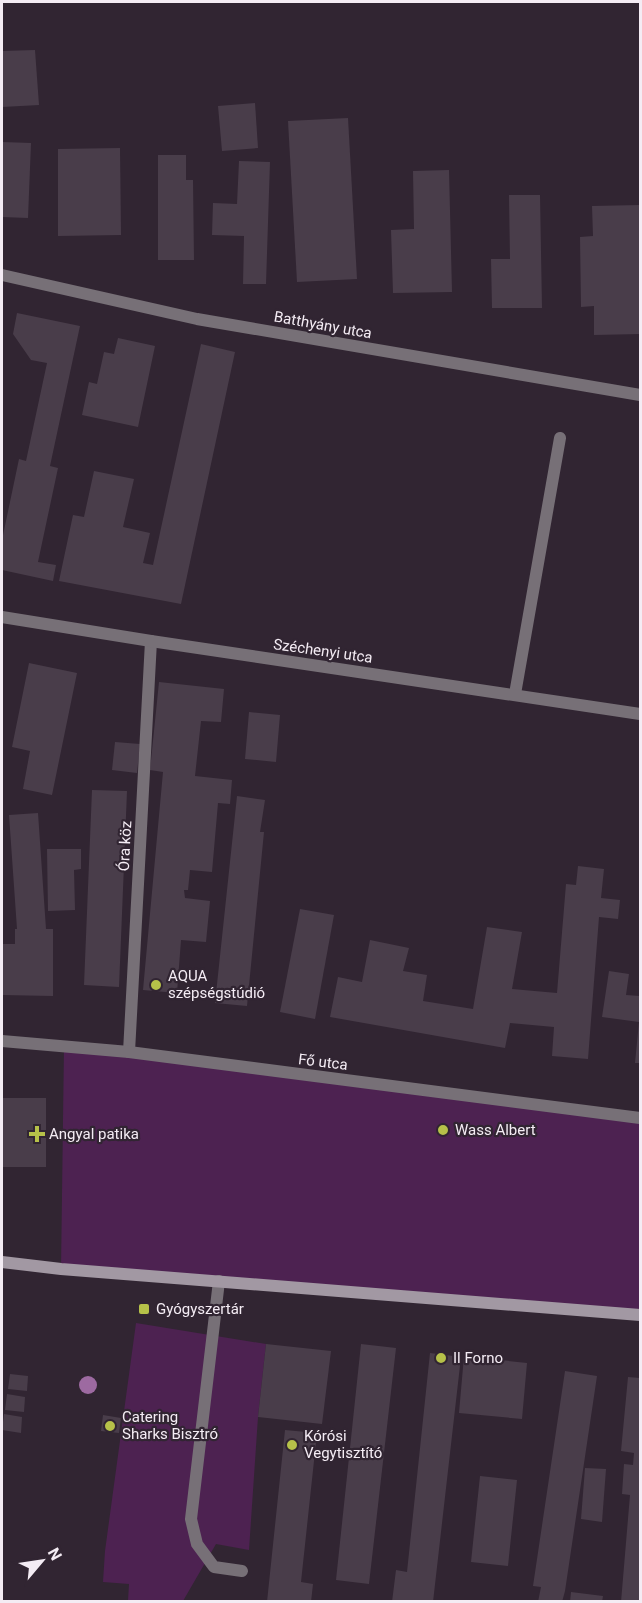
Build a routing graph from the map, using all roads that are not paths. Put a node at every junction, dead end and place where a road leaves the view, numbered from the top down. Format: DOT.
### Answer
graph roads {
  1 [pos="2,275"];
  2 [pos="640,395"];
  3 [pos="560,438"];
  4 [pos="2,617"];
  5 [pos="151,641"];
  6 [pos="514,694"];
  7 [pos="640,714"];
  8 [pos="2,1041"];
  9 [pos="129,1052"];
  10 [pos="640,1118"];
  11 [pos="2,1262"];
  12 [pos="219,1281"];
  13 [pos="640,1315"];
  14 [pos="242,1571"];
  1 -- 2 [label="street, Batthyány utca"];
  3 -- 6 [label="street"];
  4 -- 5 [label="street, Széchenyi utca"];
  5 -- 6 [label="street, Széchenyi utca"];
  5 -- 9 [label="street, Óra köz"];
  6 -- 7 [label="street, Széchenyi utca"];
  8 -- 9 [label="street, Fő utca"];
  9 -- 10 [label="street, Fő utca"];
  11 -- 12 [label="main road"];
  12 -- 13 [label="main road"];
  12 -- 14 [label="street"];
}
